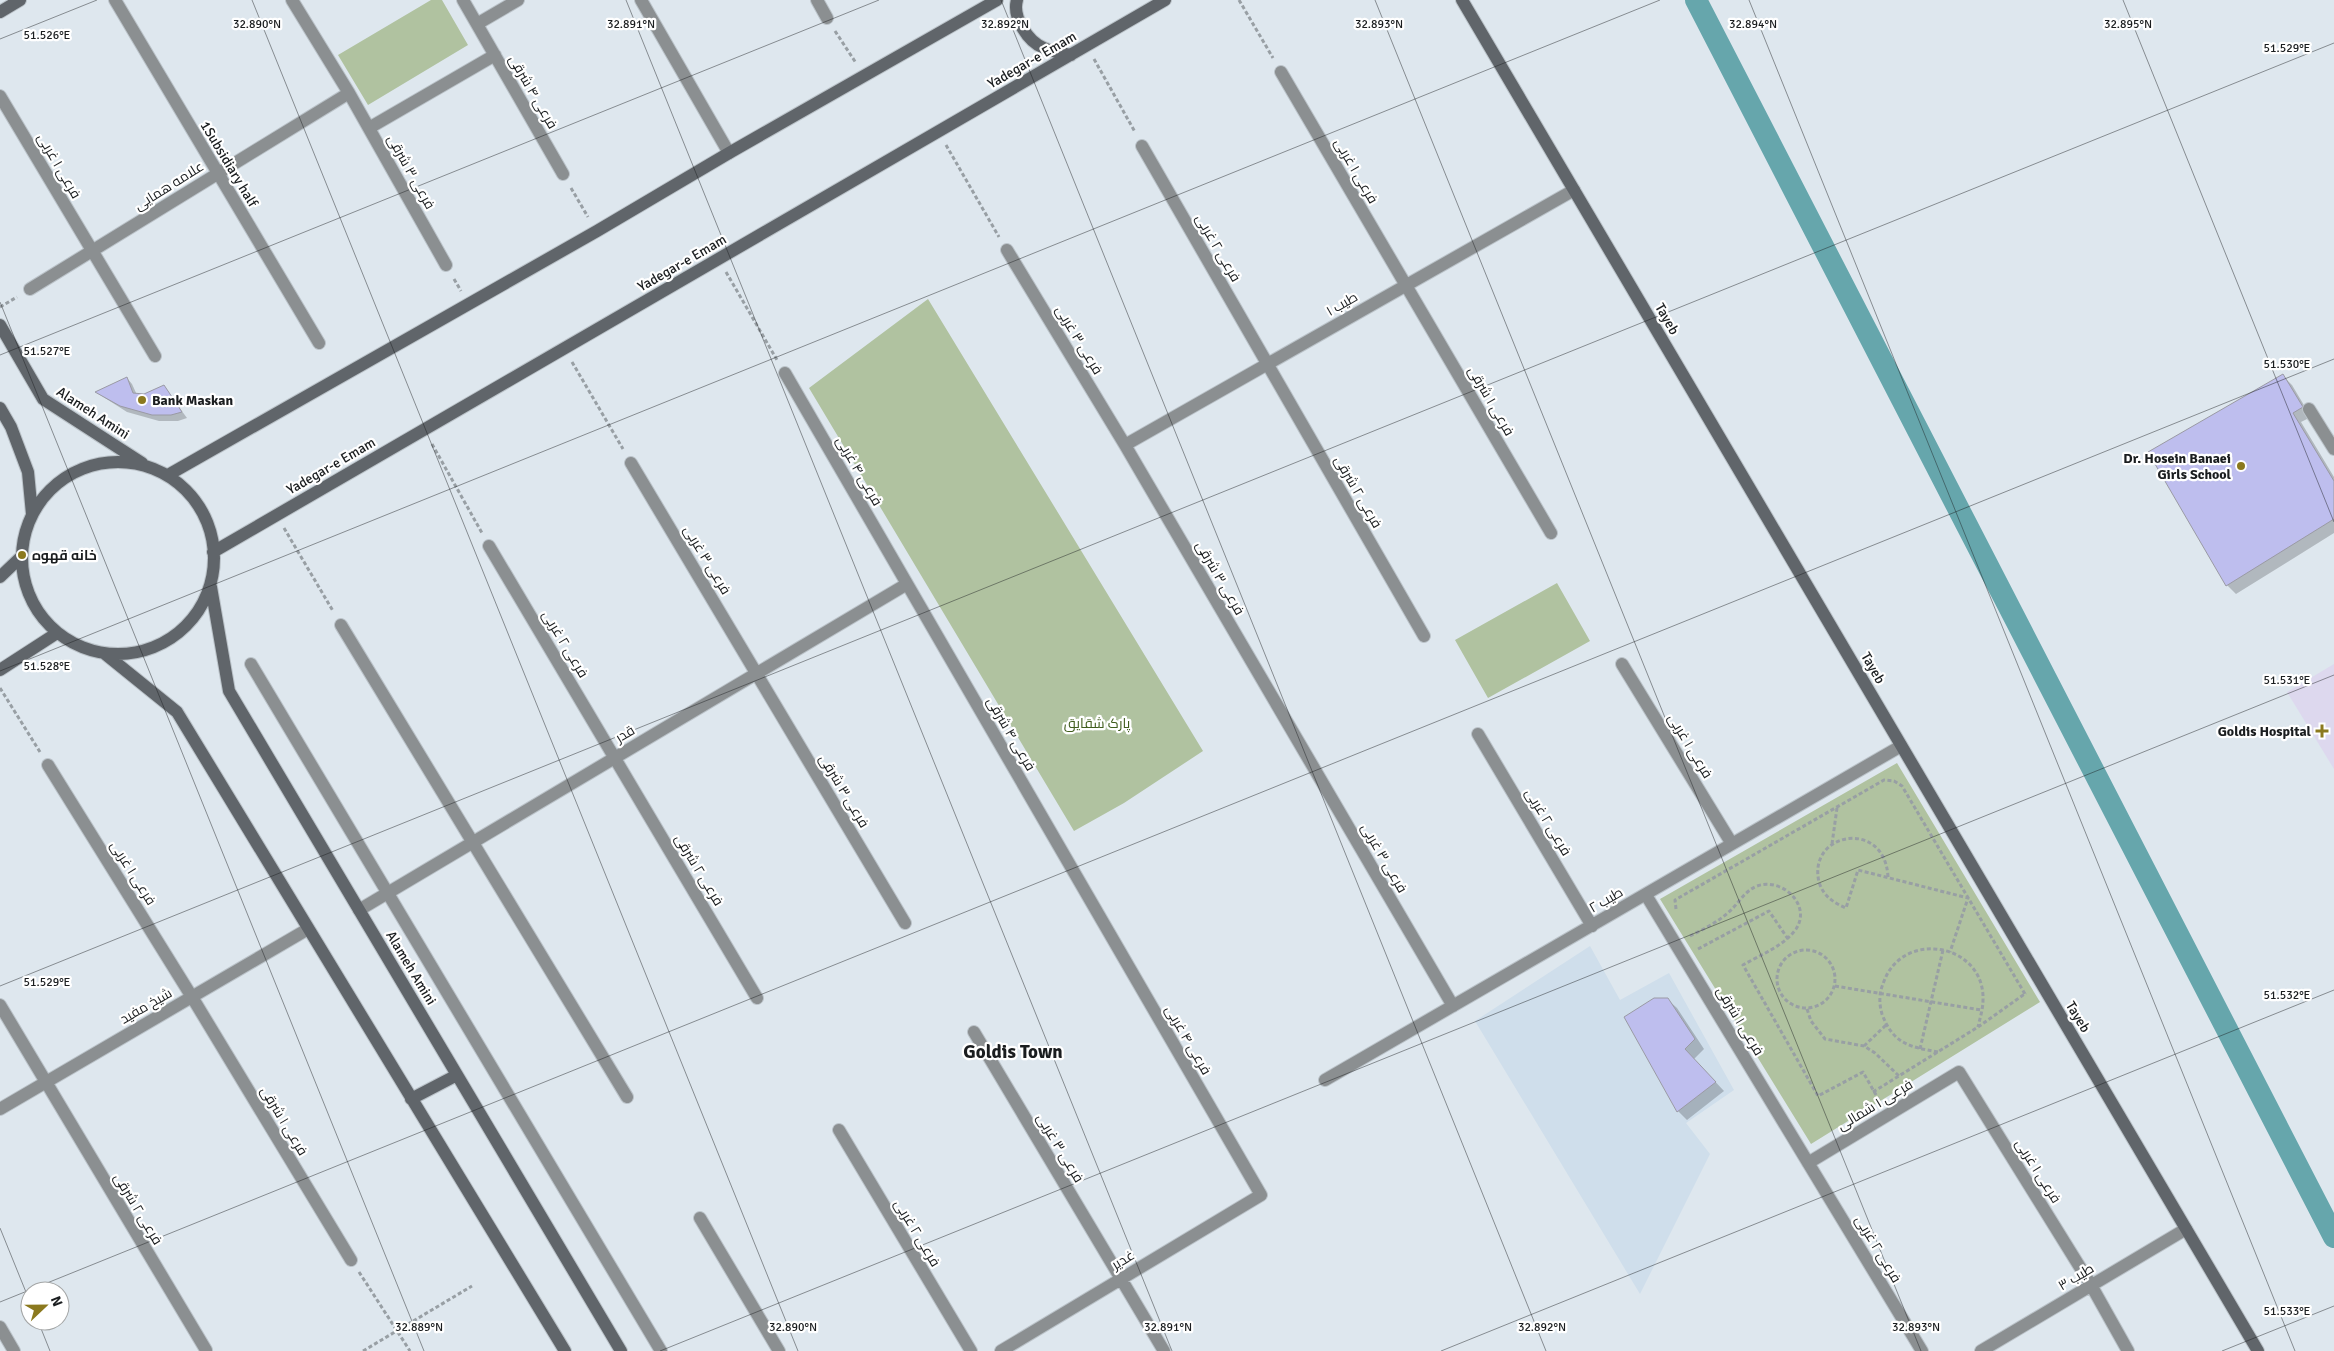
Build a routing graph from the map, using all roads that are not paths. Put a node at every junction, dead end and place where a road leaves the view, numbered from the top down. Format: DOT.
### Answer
graph roads {
  1 [pos="20,0"];
  2 [pos="115,0"];
  3 [pos="292,0"];
  4 [pos="463,0"];
  5 [pos="518,0"];
  6 [pos="641,0"];
  7 [pos="816,0"];
  8 [pos="997,0"];
  9 [pos="1017,0"];
  10 [pos="1165,0"];
  11 [pos="1462,0"];
  12 [pos="0,12"];
  13 [pos="827,18"];
  14 [pos="477,24"];
  15 [pos="495,55"];
  16 [pos="1071,55"];
  17 [pos="1281,72"];
  18 [pos="350,94"];
  19 [pos="0,96"];
  20 [pos="369,128"];
  21 [pos="1142,146"];
  22 [pos="729,153"];
  23 [pos="217,174"];
  24 [pos="563,174"];
  25 [pos="1574,190"];
  26 [pos="1007,250"];
  27 [pos="92,252"];
  28 [pos="446,265"];
  29 [pos="1406,285"];
  30 [pos="30,289"];
  31 [pos="0,325"];
  32 [pos="319,343"];
  33 [pos="155,356"];
  34 [pos="1267,364"];
  35 [pos="785,373"];
  36 [pos="0,408"];
  37 [pos="2309,409"];
  38 [pos="1125,445"];
  39 [pos="2334,449"];
  40 [pos="631,463"];
  41 [pos="149,467"];
  42 [pos="168,475"];
  43 [pos="32,514"];
  44 [pos="1551,533"];
  45 [pos="489,546"];
  46 [pos="213,552"];
  47 [pos="22,556"];
  48 [pos="0,577"];
  49 [pos="907,584"];
  50 [pos="211,587"];
  51 [pos="341,624"];
  52 [pos="57,633"];
  53 [pos="1424,636"];
  54 [pos="104,653"];
  55 [pos="251,664"];
  56 [pos="1622,664"];
  57 [pos="0,670"];
  58 [pos="757,674"];
  59 [pos="1289,726"];
  60 [pos="1478,734"];
  61 [pos="1901,746"];
  62 [pos="615,758"];
  63 [pos="48,765"];
  64 [pos="472,842"];
  65 [pos="1732,844"];
  66 [pos="388,893"];
  67 [pos="1646,895"];
  68 [pos="1089,899"];
  69 [pos="359,910"];
  70 [pos="906,923"];
  71 [pos="1592,926"];
  72 [pos="308,929"];
  73 [pos="192,997"];
  74 [pos="757,998"];
  75 [pos="0,1005"];
  76 [pos="1453,1006"];
  77 [pos="974,1032"];
  78 [pos="1959,1072"];
  79 [pos="457,1074"];
  80 [pos="1326,1080"];
  81 [pos="46,1082"];
  82 [pos="626,1097"];
  83 [pos="411,1100"];
  84 [pos="0,1109"];
  85 [pos="838,1130"];
  86 [pos="1808,1163"];
  87 [pos="1262,1195"];
  88 [pos="700,1218"];
  89 [pos="2186,1229"];
  90 [pos="351,1260"];
  91 [pos="1120,1280"];
  92 [pos="2092,1285"];
  93 [pos="0,1327"];
  94 [pos="206,1350"];
  95 [pos="14,1351"];
  96 [pos="565,1351"];
  97 [pos="621,1351"];
  98 [pos="661,1351"];
  99 [pos="779,1351"];
  100 [pos="971,1351"];
  101 [pos="1001,1351"];
  102 [pos="1164,1351"];
  103 [pos="1922,1351"];
  104 [pos="1981,1351"];
  105 [pos="2128,1351"];
  106 [pos="2258,1351"];
  1 -- 12 [label="main road"];
  2 -- 23 [label="street, 1Subsidiary half"];
  3 -- 18 [label="street"];
  4 -- 14 [label="street"];
  5 -- 14 [label="street"];
  6 -- 22 [label="street"];
  7 -- 13 [label="street"];
  8 -- 22 [label="main road"];
  9 -- 16 [label="main road"];
  10 -- 16 [label="main road, Yadegar-e Emam"];
  11 -- 25 [label="main road, Tayeb"];
  14 -- 15 [label="street, فرعی ۴ شرقی"];
  15 -- 20 [label="street"];
  15 -- 24 [label="street, فرعی ۴ شرقی"];
  16 -- 46 [label="main road, Yadegar-e Emam"];
  17 -- 29 [label="street, فرعی ۱ غربی"];
  18 -- 20 [label="street, فرعی ۳ شرقی"];
  18 -- 23 [label="street, علامه همایی"];
  19 -- 27 [label="street, فرعی ۱ غربی"];
  20 -- 28 [label="street, فرعی ۳ شرقی"];
  21 -- 34 [label="street, فرعی ۲ غربی"];
  22 -- 42 [label="main road"];
  23 -- 27 [label="street, علامه همایی"];
  23 -- 32 [label="street, 1Subsidiary half"];
  25 -- 29 [label="street, طیب ۱"];
  25 -- 61 [label="main road, Tayeb"];
  26 -- 38 [label="street, فرعی ۳ غربی"];
  27 -- 30 [label="street, علامه همایی"];
  27 -- 33 [label="street"];
  29 -- 34 [label="street, طیب ۱"];
  29 -- 44 [label="street, فرعی ۱ شرقی"];
  31 -- 41 [label="main road, Alameh Amini"];
  34 -- 38 [label="street, طیب ۱"];
  34 -- 53 [label="street, فرعی ۲ شرقی"];
  35 -- 49 [label="street, فرعی ۴ غربی"];
  36 -- 43 [label="main road"];
  37 -- 39 [label="street"];
  38 -- 59 [label="street, فرعی ۳ شرقی"];
  40 -- 58 [label="street, فرعی ۳ غربی"];
  41 -- 42 [label="main road"];
  41 -- 43 [label="main road"];
  42 -- 46 [label="main road"];
  43 -- 47 [label="main road"];
  45 -- 62 [label="street, فرعی ۲ غربی"];
  46 -- 50 [label="main road"];
  47 -- 48 [label="main road"];
  47 -- 52 [label="main road"];
  49 -- 58 [label="street, قدر"];
  49 -- 68 [label="street, فرعی ۴ شرقی"];
  50 -- 54 [label="main road"];
  50 -- 69 [label="main road, Alameh Amini"];
  51 -- 64 [label="street"];
  52 -- 54 [label="main road"];
  52 -- 57 [label="main road"];
  54 -- 72 [label="main road"];
  55 -- 66 [label="street"];
  56 -- 65 [label="street, فرعی ۱ غربی"];
  58 -- 62 [label="street, قدر"];
  58 -- 70 [label="street, فرعی ۳ شرقی"];
  59 -- 76 [label="street, فرعی ۳ غربی"];
  60 -- 71 [label="street, فرعی ۲ غربی"];
  61 -- 65 [label="street, طیب ۲"];
  61 -- 89 [label="main road, Tayeb"];
  62 -- 64 [label="street, قدر"];
  62 -- 74 [label="street, فرعی ۲ شرقی"];
  63 -- 73 [label="street, فرعی ۱ غربی"];
  64 -- 66 [label="street, قدر"];
  64 -- 82 [label="street"];
  65 -- 67 [label="street, طیب ۲"];
  66 -- 69 [label="street, قدر"];
  66 -- 98 [label="street"];
  67 -- 71 [label="street, طیب ۲"];
  67 -- 86 [label="street, فرعی ۱ شرقی"];
  68 -- 87 [label="street, فرعی ۴ غربی"];
  69 -- 79 [label="main road, Alameh Amini"];
  71 -- 76 [label="street, طیب ۲"];
  72 -- 73 [label="street, شیخ مفید"];
  72 -- 83 [label="main road"];
  73 -- 81 [label="street, شیخ مفید"];
  73 -- 90 [label="street, فرعی ۱ شرقی"];
  75 -- 81 [label="street"];
  76 -- 80 [label="street, طیب ۲"];
  77 -- 91 [label="street, فرعی ۳ غربی"];
  78 -- 86 [label="street, فرعی ۱ شمالی"];
  78 -- 92 [label="street, فرعی ۱ غربی"];
  79 -- 83 [label="main road"];
  79 -- 97 [label="main road, Alameh Amini"];
  81 -- 84 [label="street, شیخ مفید"];
  81 -- 94 [label="street, فرعی ۲ شرقی"];
  83 -- 96 [label="main road"];
  85 -- 100 [label="street, فرعی ۲ غربی"];
  86 -- 103 [label="street, فرعی ۲ غربی"];
  87 -- 91 [label="street, غدیر"];
  88 -- 99 [label="street"];
  89 -- 92 [label="street, طیب ۳"];
  89 -- 106 [label="main road, Tayeb"];
  91 -- 101 [label="street, غدیر"];
  91 -- 102 [label="street"];
  92 -- 104 [label="street, طیب ۳"];
  92 -- 105 [label="street"];
  93 -- 95 [label="street"];
}
